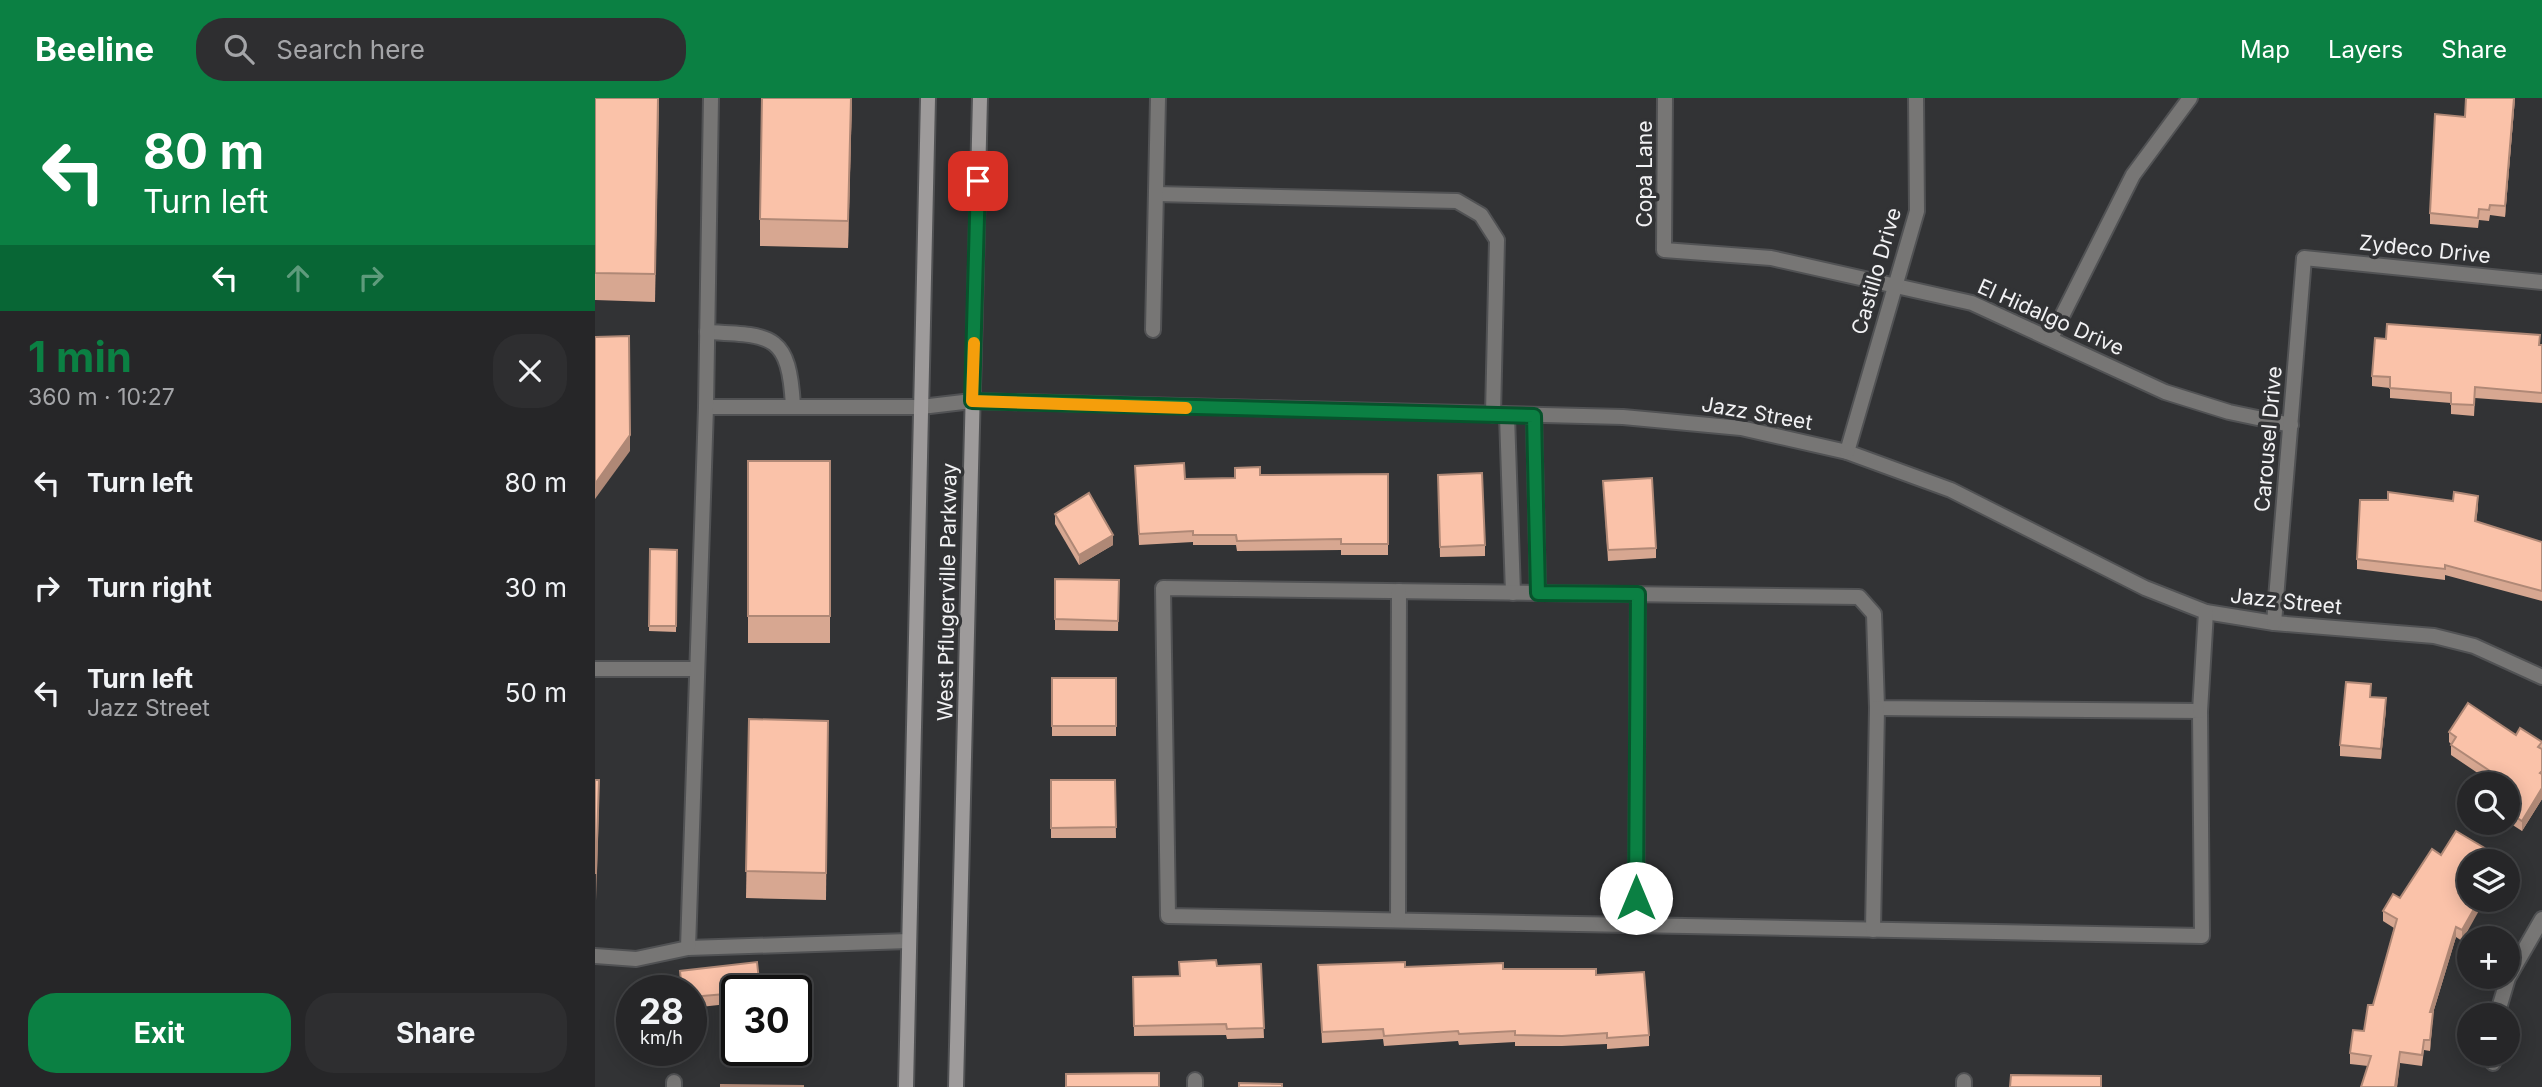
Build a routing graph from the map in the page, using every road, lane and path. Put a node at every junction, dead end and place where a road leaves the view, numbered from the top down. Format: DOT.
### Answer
graph roads {
  1 [pos="711,98"];
  2 [pos="928,98"];
  3 [pos="980,98"];
  4 [pos="1158,98"];
  5 [pos="1665,98"];
  6 [pos="1916,98"];
  7 [pos="2190,98"];
  8 [pos="1156,194"];
  9 [pos="1664,250"];
  10 [pos="2304,258"];
  11 [pos="2542,282"];
  12 [pos="1895,283"];
  13 [pos="1153,330"];
  14 [pos="707,332"];
  15 [pos="2050,338"];
  16 [pos="972,401"];
  17 [pos="793,406"];
  18 [pos="706,407"];
  19 [pos="921,407"];
  20 [pos="1500,416"];
  21 [pos="1534,416"];
  22 [pos="2291,425"];
  23 [pos="1847,452"];
  24 [pos="1510,505"];
  25 [pos="1536,506"];
  26 [pos="1399,591"];
  27 [pos="1513,593"];
  28 [pos="1538,593"];
  29 [pos="1638,594"];
  30 [pos="2206,612"];
  31 [pos="2274,623"];
  32 [pos="595,669"];
  33 [pos="697,669"];
  34 [pos="2542,677"];
  35 [pos="1877,708"];
  36 [pos="2200,711"];
  37 [pos="2542,919"];
  38 [pos="1398,920"];
  39 [pos="1636,925"];
  40 [pos="1873,930"];
  41 [pos="909,941"];
  42 [pos="688,948"];
  43 [pos="595,956"];
  44 [pos="2501,1003"];
  45 [pos="906,1087"];
  46 [pos="956,1087"];
  1 -- 14 [label="street"];
  2 -- 19 [label="main road, West Pflugerville Parkway"];
  3 -- 16 [label="main road, West Pflugerville Parkway"];
  4 -- 8 [label="street"];
  5 -- 9 [label="street, Copa Lane"];
  6 -- 12 [label="street, Castillo Drive"];
  7 -- 15 [label="street"];
  8 -- 13 [label="street"];
  8 -- 20 [label="street"];
  9 -- 12 [label="street, El Hidalgo Drive"];
  10 -- 11 [label="street, Zydeco Drive"];
  10 -- 22 [label="street, Carousel Drive"];
  12 -- 15 [label="street, El Hidalgo Drive"];
  12 -- 23 [label="street, Castillo Drive"];
  14 -- 17 [label="street"];
  14 -- 18 [label="street"];
  15 -- 22 [label="street, El Hidalgo Drive"];
  16 -- 19 [label="street, Jazz Street"];
  16 -- 20 [label="street, Jazz Street"];
  16 -- 46 [label="main road, West Pflugerville Parkway"];
  17 -- 18 [label="street, Jazz Street"];
  17 -- 19 [label="street, Jazz Street"];
  18 -- 33 [label="street"];
  19 -- 41 [label="main road, West Pflugerville Parkway"];
  20 -- 21 [label="street, Jazz Street"];
  20 -- 24 [label="street"];
  21 -- 23 [label="street, Jazz Street"];
  21 -- 25 [label="street"];
  22 -- 31 [label="street, Carousel Drive"];
  23 -- 30 [label="street, Jazz Street"];
  24 -- 25 [label="street"];
  24 -- 27 [label="street"];
  25 -- 28 [label="street"];
  26 -- 27 [label="street"];
  26 -- 38 [label="street"];
  26 -- 38 [label="street"];
  27 -- 28 [label="street"];
  28 -- 29 [label="street"];
  29 -- 35 [label="street"];
  29 -- 39 [label="street"];
  30 -- 31 [label="street, Jazz Street"];
  30 -- 36 [label="street"];
  31 -- 34 [label="street, Jazz Street"];
  32 -- 33 [label="street"];
  33 -- 42 [label="street"];
  35 -- 36 [label="street"];
  35 -- 40 [label="street"];
  36 -- 40 [label="street"];
  37 -- 44 [label="street"];
  38 -- 39 [label="street"];
  39 -- 40 [label="street"];
  41 -- 42 [label="street"];
  41 -- 45 [label="main road, West Pflugerville Parkway"];
  42 -- 43 [label="street"];
}
